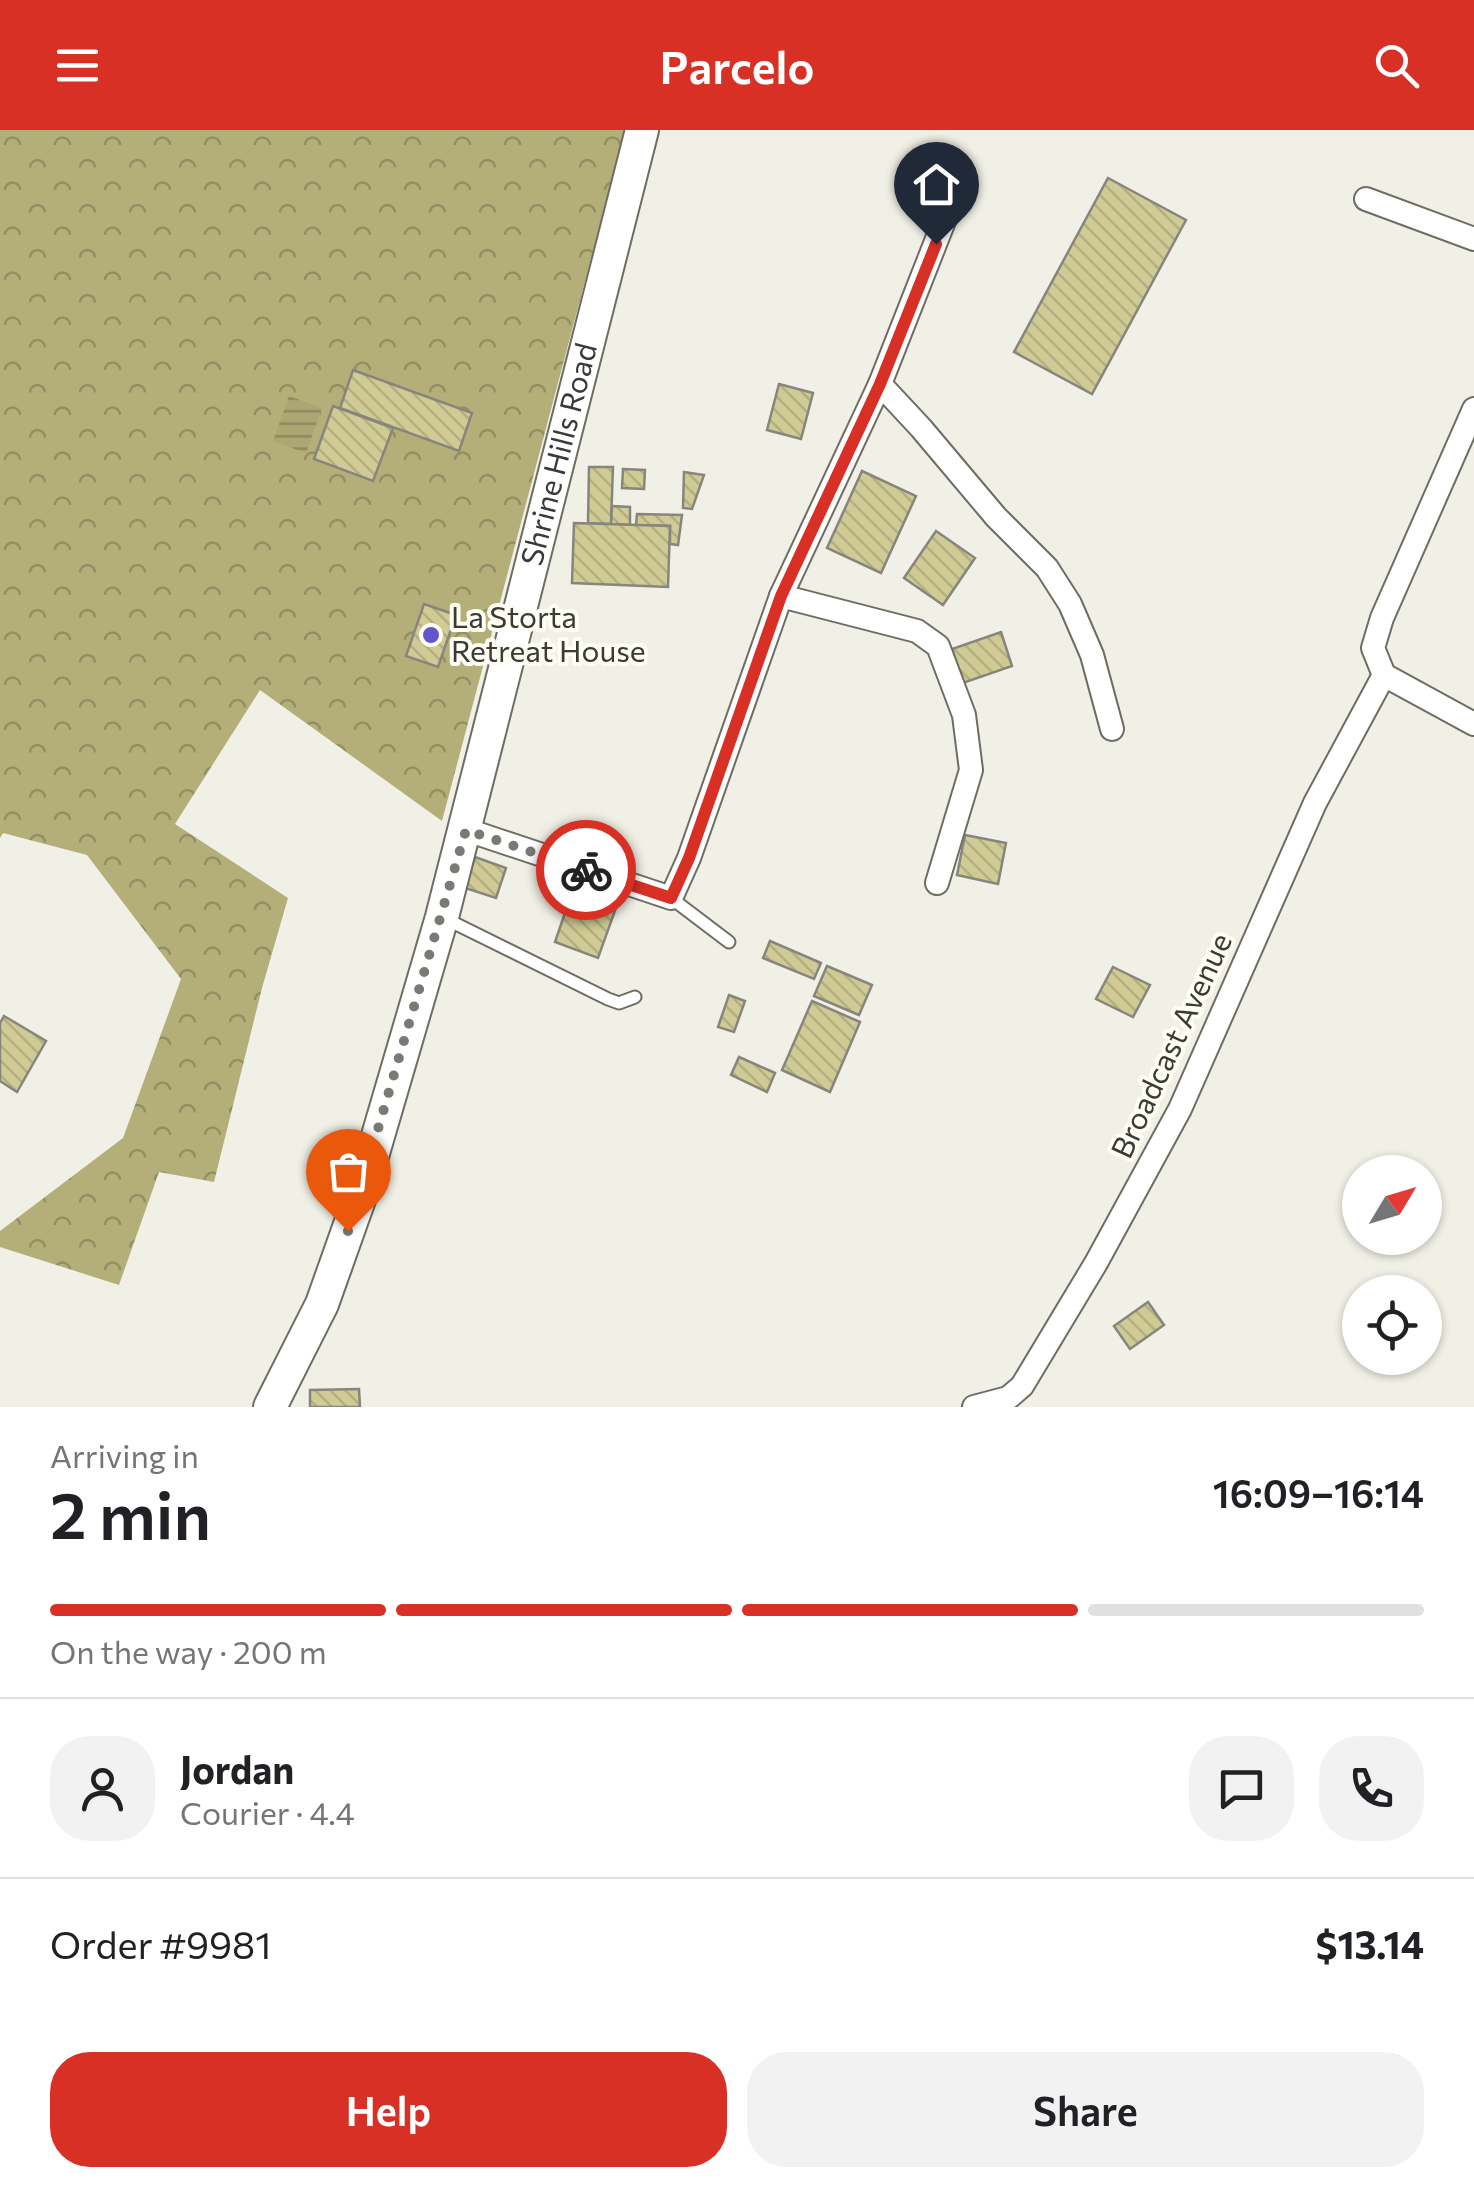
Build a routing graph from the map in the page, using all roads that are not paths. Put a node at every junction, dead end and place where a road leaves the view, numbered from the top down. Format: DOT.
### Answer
graph roads {
  1 [pos="642,130"];
  2 [pos="962,178"];
  3 [pos="1366,199"];
  4 [pos="1474,239"];
  5 [pos="880,384"];
  6 [pos="1474,409"];
  7 [pos="781,596"];
  8 [pos="1384,675"];
  9 [pos="1474,724"];
  10 [pos="1112,729"];
  11 [pos="466,830"];
  12 [pos="937,884"];
  13 [pos="671,898"];
  14 [pos="442,917"];
  15 [pos="729,942"];
  16 [pos="635,997"];
  17 [pos="270,1407"];
  18 [pos="974,1407"];
  1 -- 11 [label="street, Shrine Hills Road"];
  2 -- 5 [label="street"];
  3 -- 4 [label="street"];
  5 -- 7 [label="street"];
  5 -- 10 [label="street"];
  6 -- 8 [label="street"];
  7 -- 12 [label="street"];
  7 -- 13 [label="street"];
  8 -- 9 [label="street"];
  8 -- 18 [label="street, Broadcast Avenue"];
  11 -- 13 [label="street"];
  11 -- 14 [label="street, Shrine Hills Road"];
  13 -- 15 [label="lane"];
  14 -- 16 [label="lane"];
  14 -- 17 [label="street, Shrine Hills Road"];
}
